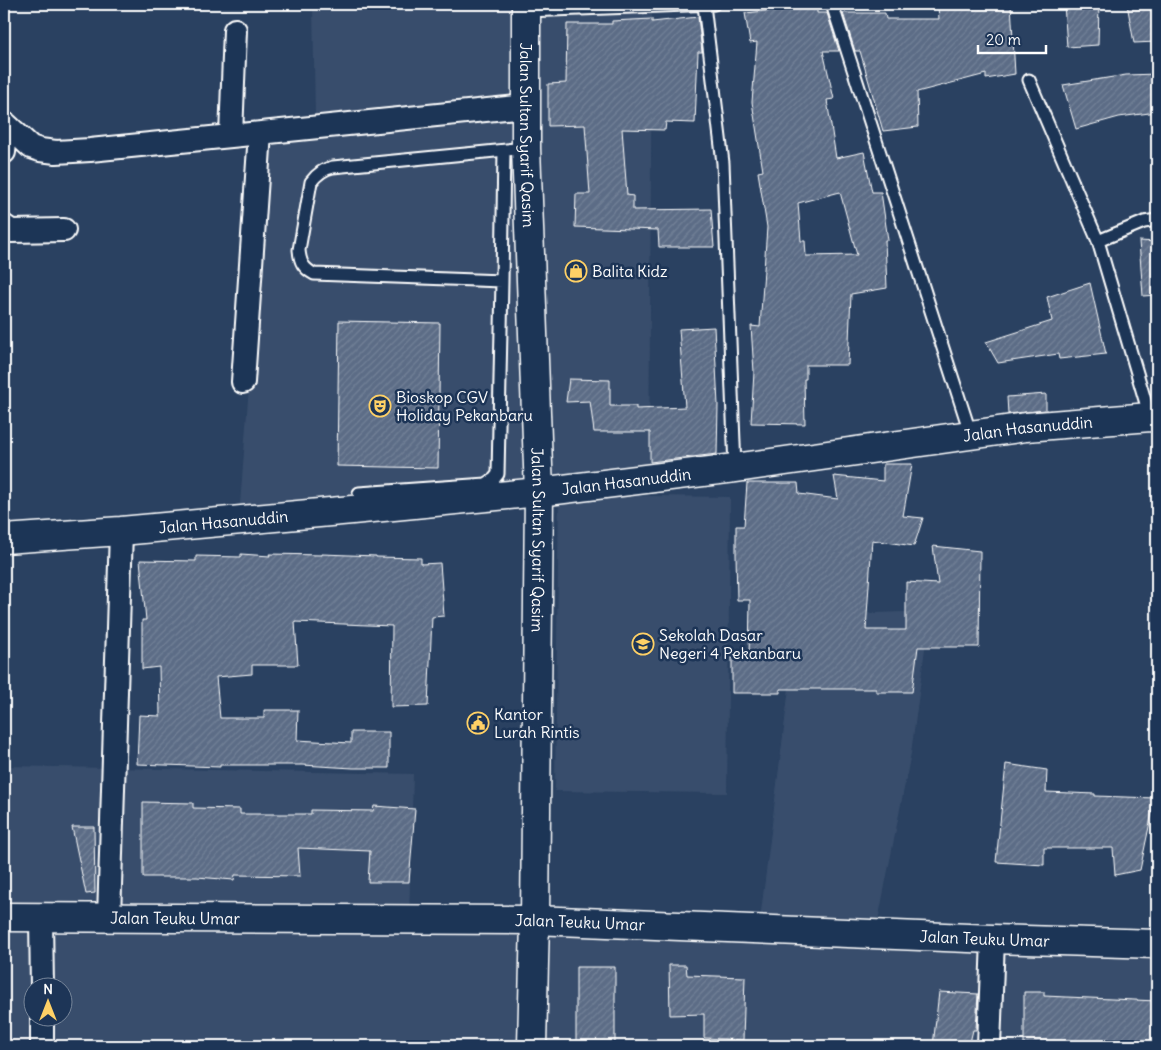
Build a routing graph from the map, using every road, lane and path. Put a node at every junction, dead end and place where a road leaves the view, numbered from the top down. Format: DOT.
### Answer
graph roads {
  1 [pos="709,4"];
  2 [pos="832,4"];
  3 [pos="526,7"];
  4 [pos="236,30"];
  5 [pos="1029,80"];
  6 [pos="526,106"];
  7 [pos="5,124"];
  8 [pos="260,133"];
  9 [pos="231,136"];
  10 [pos="515,150"];
  11 [pos="4,152"];
  12 [pos="1157,220"];
  13 [pos="4,226"];
  14 [pos="64,230"];
  15 [pos="1098,241"];
  16 [pos="502,281"];
  17 [pos="243,382"];
  18 [pos="1154,418"];
  19 [pos="971,435"];
  20 [pos="735,468"];
  21 [pos="540,492"];
  22 [pos="359,493"];
  23 [pos="121,531"];
  24 [pos="4,539"];
  25 [pos="4,917"];
  26 [pos="41,918"];
  27 [pos="109,918"];
  28 [pos="535,920"];
  29 [pos="992,940"];
  30 [pos="1157,944"];
  31 [pos="42,978"];
  32 [pos="42,1028"];
  33 [pos="42,1046"];
  34 [pos="532,1046"];
  35 [pos="989,1046"];
  1 -- 3 [label="lane"];
  1 -- 20 [label="lane"];
  2 -- 19 [label="lane"];
  3 -- 6 [label="street, Jalan Sultan Syarif Qasim"];
  4 -- 9 [label="street"];
  5 -- 15 [label="lane"];
  6 -- 8 [label="street"];
  6 -- 10 [label="street, Jalan Sultan Syarif Qasim"];
  7 -- 9 [label="street"];
  7 -- 11 [label="street"];
  8 -- 9 [label="street"];
  8 -- 17 [label="street"];
  10 -- 16 [label="lane"];
  10 -- 16 [label="lane"];
  10 -- 21 [label="street, Jalan Sultan Syarif Qasim"];
  12 -- 15 [label="lane"];
  13 -- 14 [label="street"];
  15 -- 18 [label="lane"];
  16 -- 22 [label="lane"];
  18 -- 19 [label="street, Jalan Hasanuddin"];
  19 -- 20 [label="street, Jalan Hasanuddin"];
  20 -- 21 [label="street, Jalan Hasanuddin"];
  21 -- 23 [label="street, Jalan Hasanuddin"];
  21 -- 28 [label="street, Jalan Sultan Syarif Qasim"];
  23 -- 24 [label="street, Jalan Hasanuddin"];
  23 -- 27 [label="street"];
  25 -- 26 [label="street, Jalan Teuku Umar"];
  26 -- 27 [label="street, Jalan Teuku Umar"];
  26 -- 31 [label="street"];
  27 -- 28 [label="street, Jalan Teuku Umar"];
  28 -- 29 [label="street, Jalan Teuku Umar"];
  28 -- 34 [label="street, Jalan Sultan Syarif Qasim"];
  29 -- 30 [label="street, Jalan Teuku Umar"];
  29 -- 35 [label="street"];
  32 -- 33 [label="street"];
}
